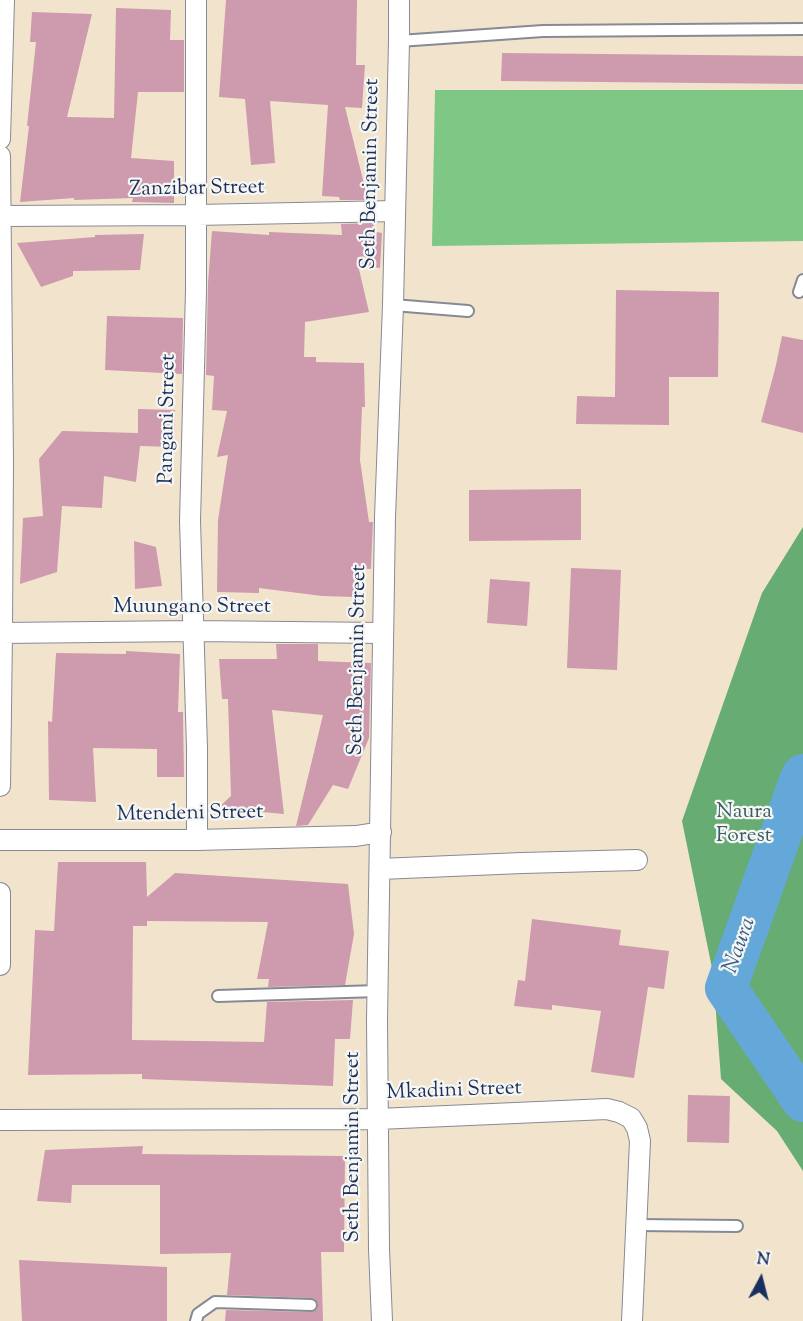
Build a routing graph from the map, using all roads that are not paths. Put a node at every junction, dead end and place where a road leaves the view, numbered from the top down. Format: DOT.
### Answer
graph roads {
  1 [pos="4,0"];
  2 [pos="196,0"];
  3 [pos="399,0"];
  4 [pos="803,29"];
  5 [pos="399,41"];
  6 [pos="0,138"];
  7 [pos="0,156"];
  8 [pos="394,211"];
  9 [pos="196,215"];
  10 [pos="0,216"];
  11 [pos="803,280"];
  12 [pos="799,292"];
  13 [pos="393,305"];
  14 [pos="468,311"];
  15 [pos="194,631"];
  16 [pos="1,633"];
  17 [pos="383,633"];
  18 [pos="0,786"];
  19 [pos="381,832"];
  20 [pos="0,840"];
  21 [pos="197,840"];
  22 [pos="637,860"];
  23 [pos="380,870"];
  24 [pos="0,893"];
  25 [pos="0,922"];
  26 [pos="0,965"];
  27 [pos="378,991"];
  28 [pos="218,996"];
  29 [pos="378,1119"];
  30 [pos="0,1120"];
  31 [pos="636,1226"];
  32 [pos="737,1226"];
  33 [pos="311,1305"];
  34 [pos="196,1321"];
  35 [pos="382,1321"];
  36 [pos="632,1321"];
  1 -- 6 [label="street"];
  2 -- 9 [label="street, Pangani Street"];
  3 -- 5 [label="street, Seth Benjamin Street"];
  4 -- 5 [label="lane"];
  5 -- 8 [label="street, Seth Benjamin Street"];
  7 -- 10 [label="street"];
  8 -- 9 [label="street, Zanzibar Street"];
  8 -- 13 [label="street, Seth Benjamin Street"];
  9 -- 10 [label="street, Zanzibar Street"];
  9 -- 15 [label="street, Pangani Street"];
  10 -- 16 [label="street"];
  11 -- 12 [label="lane"];
  13 -- 14 [label="lane"];
  13 -- 17 [label="street, Seth Benjamin Street"];
  15 -- 16 [label="street, Muungano Street"];
  15 -- 17 [label="street, Muungano Street"];
  15 -- 21 [label="street, Pangani Street"];
  16 -- 18 [label="street"];
  17 -- 19 [label="street, Seth Benjamin Street"];
  19 -- 21 [label="street, Mtendeni Street"];
  19 -- 23 [label="street, Seth Benjamin Street"];
  20 -- 21 [label="street, Mtendeni Street"];
  22 -- 23 [label="street"];
  23 -- 27 [label="street, Seth Benjamin Street"];
  24 -- 25 [label="street"];
  25 -- 26 [label="street"];
  27 -- 28 [label="lane"];
  27 -- 29 [label="street, Seth Benjamin Street"];
  29 -- 30 [label="street, Mkadini Street"];
  29 -- 31 [label="street, Mkadini Street"];
  29 -- 35 [label="street, Seth Benjamin Street"];
  31 -- 32 [label="lane"];
  31 -- 36 [label="street, Mkadini Street"];
  33 -- 34 [label="lane"];
}
